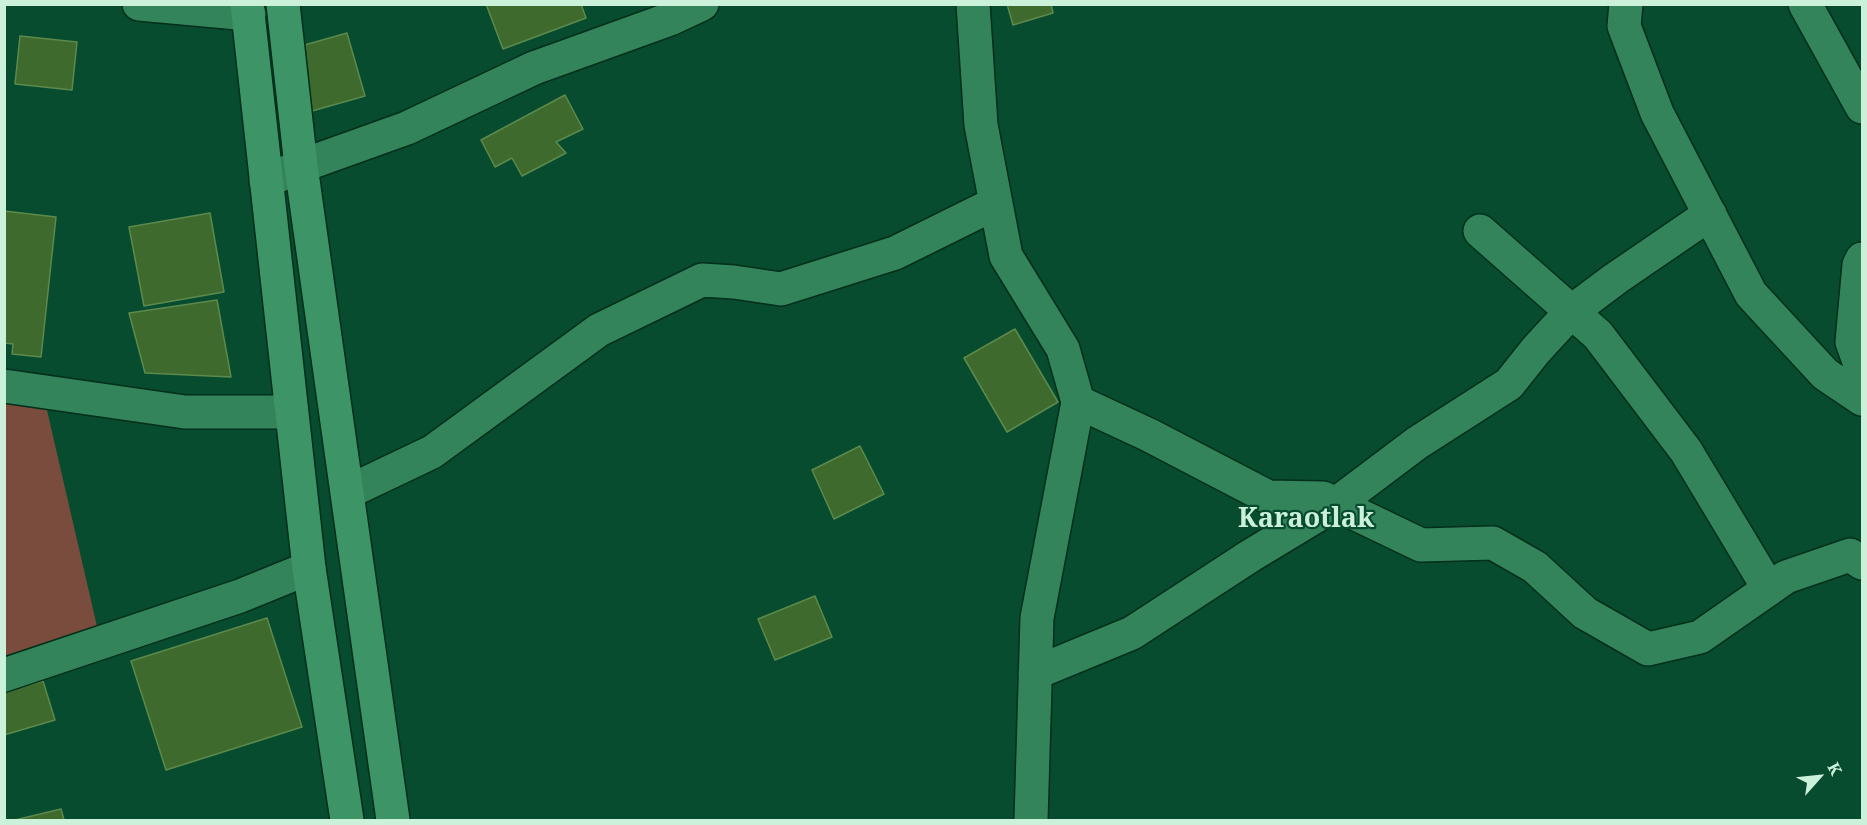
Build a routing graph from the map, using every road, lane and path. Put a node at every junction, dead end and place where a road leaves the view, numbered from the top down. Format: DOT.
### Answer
graph roads {
  1 [pos="139,4"];
  2 [pos="283,4"];
  3 [pos="702,4"];
  4 [pos="973,4"];
  5 [pos="1626,4"];
  6 [pos="1805,4"];
  7 [pos="248,9"];
  8 [pos="1863,107"];
  9 [pos="302,166"];
  10 [pos="266,182"];
  11 [pos="996,203"];
  12 [pos="1710,214"];
  13 [pos="1480,231"];
  14 [pos="1863,259"];
  15 [pos="1571,312"];
  16 [pos="1863,370"];
  17 [pos="4,386"];
  18 [pos="1863,399"];
  19 [pos="1078,402"];
  20 [pos="291,412"];
  21 [pos="348,492"];
  22 [pos="1336,504"];
  23 [pos="1863,563"];
  24 [pos="309,568"];
  25 [pos="1769,589"];
  26 [pos="1035,673"];
  27 [pos="4,675"];
  28 [pos="347,820"];
  29 [pos="393,820"];
  30 [pos="1031,820"];
  1 -- 7 [label="street"];
  2 -- 9 [label="main road"];
  3 -- 9 [label="street"];
  4 -- 11 [label="street"];
  5 -- 12 [label="street"];
  6 -- 8 [label="street"];
  7 -- 10 [label="main road"];
  9 -- 10 [label="street"];
  9 -- 21 [label="main road"];
  10 -- 20 [label="main road"];
  11 -- 19 [label="street"];
  11 -- 21 [label="street"];
  12 -- 15 [label="street"];
  12 -- 18 [label="street"];
  13 -- 15 [label="street"];
  14 -- 16 [label="street"];
  15 -- 22 [label="street"];
  15 -- 25 [label="street"];
  17 -- 20 [label="street"];
  19 -- 22 [label="street"];
  19 -- 26 [label="street"];
  20 -- 24 [label="main road"];
  21 -- 29 [label="main road"];
  22 -- 25 [label="street"];
  22 -- 26 [label="street"];
  23 -- 25 [label="street"];
  24 -- 27 [label="street"];
  24 -- 28 [label="main road"];
  26 -- 30 [label="street"];
}
